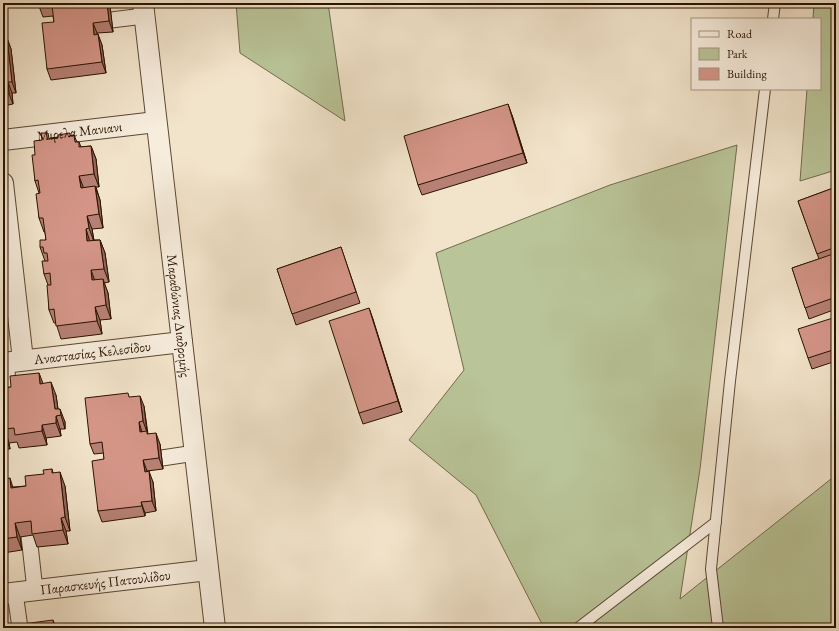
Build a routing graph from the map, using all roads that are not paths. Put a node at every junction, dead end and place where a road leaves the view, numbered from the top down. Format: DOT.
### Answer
graph roads {
  1 [pos="775,3"];
  2 [pos="143,10"];
  3 [pos="773,18"];
  4 [pos="111,20"];
  5 [pos="765,90"];
  6 [pos="156,122"];
  7 [pos="3,140"];
  8 [pos="3,183"];
  9 [pos="9,285"];
  10 [pos="182,342"];
  11 [pos="11,362"];
  12 [pos="10,401"];
  13 [pos="195,454"];
  14 [pos="162,458"];
  15 [pos="716,522"];
  16 [pos="29,536"];
  17 [pos="208,570"];
  18 [pos="35,590"];
  19 [pos="9,593"];
  20 [pos="20,628"];
  21 [pos="215,628"];
  22 [pos="578,628"];
  23 [pos="718,628"];
  1 -- 3 [label="lane"];
  2 -- 4 [label="street"];
  2 -- 6 [label="street, Μαραθώνιας Διαδρομής"];
  5 -- 15 [label="lane"];
  6 -- 7 [label="street, Μιρελα Μανιανι"];
  6 -- 10 [label="street, Μαραθώνιας Διαδρομής"];
  8 -- 9 [label="street"];
  9 -- 11 [label="street"];
  10 -- 11 [label="street, Αναστασίας Κελεσίδου"];
  10 -- 13 [label="street, Μαραθώνιας Διαδρομής"];
  11 -- 12 [label="street"];
  13 -- 14 [label="street"];
  13 -- 17 [label="street, Μαραθώνιας Διαδρομής"];
  15 -- 22 [label="lane"];
  15 -- 23 [label="lane"];
  16 -- 18 [label="street"];
  17 -- 18 [label="street, Παρασκευής Πατουλίδου"];
  17 -- 21 [label="street, Μαραθώνιας Διαδρομής"];
  18 -- 19 [label="street, Παρασκευής Πατουλίδου"];
  19 -- 20 [label="street"];
}
